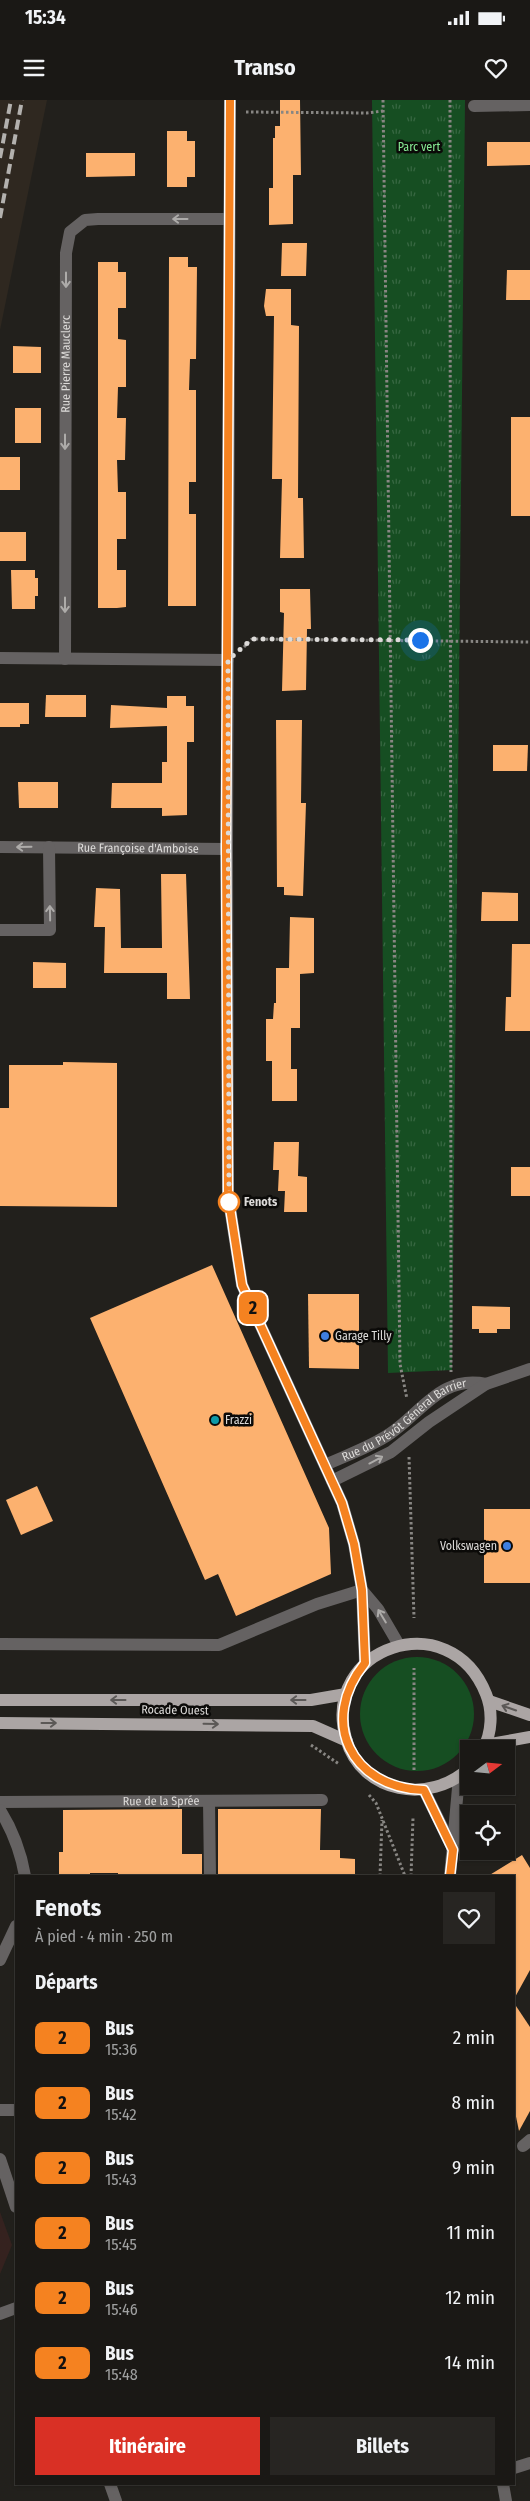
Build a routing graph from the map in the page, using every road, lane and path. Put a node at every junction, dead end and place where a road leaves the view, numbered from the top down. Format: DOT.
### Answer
graph roads {
  1 [pos="383,100"];
  2 [pos="450,100"];
  3 [pos="230,106"];
  4 [pos="474,106"];
  5 [pos="530,106"];
  6 [pos="383,111"];
  7 [pos="229,219"];
  8 [pos="389,640"];
  9 [pos="450,641"];
  10 [pos="530,642"];
  11 [pos="0,658"];
  12 [pos="65,659"];
  13 [pos="228,660"];
  14 [pos="0,847"];
  15 [pos="49,847"];
  16 [pos="226,848"];
  17 [pos="0,930"];
  18 [pos="530,1369"];
  19 [pos="451,1378"];
  20 [pos="486,1384"];
  21 [pos="411,1416"];
  22 [pos="408,1439"];
  23 [pos="325,1465"];
  24 [pos="332,1481"];
  25 [pos="362,1590"];
  26 [pos="414,1618"];
  27 [pos="0,1644"];
  28 [pos="399,1645"];
  29 [pos="365,1663"];
  30 [pos="414,1668"];
  31 [pos="346,1694"];
  32 [pos="0,1700"];
  33 [pos="489,1701"];
  34 [pos="530,1715"];
  35 [pos="0,1723"];
  36 [pos="530,1737"];
  37 [pos="486,1740"];
  38 [pos="515,1740"];
  39 [pos="347,1741"];
  40 [pos="311,1746"];
  41 [pos="340,1764"];
  42 [pos="414,1770"];
  43 [pos="460,1775"];
  44 [pos="364,1790"];
  45 [pos="424,1790"];
  46 [pos="461,1795"];
  47 [pos="322,1800"];
  48 [pos="209,1801"];
  49 [pos="0,1802"];
  50 [pos="0,1810"];
  51 [pos="382,1817"];
  52 [pos="413,1818"];
  53 [pos="453,1850"];
  54 [pos="25,1875"];
  55 [pos="210,1875"];
  56 [pos="380,1875"];
  57 [pos="406,1875"];
  58 [pos="411,1875"];
  59 [pos="450,1875"];
  60 [pos="15,1928"];
  61 [pos="0,1960"];
  62 [pos="0,2110"];
  63 [pos="15,2110"];
  64 [pos="0,2159"];
  65 [pos="15,2204"];
  66 [pos="15,2308"];
  67 [pos="0,2314"];
  68 [pos="530,2463"];
  69 [pos="515,2468"];
  70 [pos="110,2485"];
  71 [pos="503,2485"];
  72 [pos="116,2501"];
  73 [pos="506,2501"];
  1 -- 6 [label="path"];
  2 -- 9 [label="path"];
  3 -- 6 [label="path"];
  3 -- 7 [label="street"];
  4 -- 5 [label="street"];
  6 -- 8 [label="path"];
  7 -- 12 [label="street, Rue Pierre Mauclerc, one-way"];
  7 -- 13 [label="street"];
  8 -- 9 [label="path"];
  8 -- 13 [label="path"];
  8 -- 21 [label="path"];
  9 -- 10 [label="path"];
  9 -- 19 [label="path"];
  11 -- 12 [label="street"];
  12 -- 13 [label="street"];
  13 -- 16 [label="street"];
  15 -- 14 [label="street, Rue Françoise d'Amboise, one-way"];
  15 -- 16 [label="street, Rue Françoise d'Amboise"];
  17 -- 15 [label="street, one-way"];
  16 -- 23 [label="street"];
  18 -- 20 [label="street, Rue du Prévôt Général Barrier"];
  20 -- 21 [label="street, Rue du Prévôt Général Barrier"];
  20 -- 22 [label="street, Rue du Prévôt Général Barrier"];
  21 -- 23 [label="street, Rue du Prévôt Général Barrier"];
  24 -- 22 [label="street, Rue du Prévôt Général Barrier, one-way"];
  22 -- 26 [label="path"];
  23 -- 24 [label="street"];
  24 -- 25 [label="street"];
  25 -- 27 [label="street"];
  28 -- 25 [label="street, one-way"];
  25 -- 29 [label="street"];
  28 -- 29 [label="main road"];
  28 -- 33 [label="main road"];
  29 -- 31 [label="main road"];
  30 -- 42 [label="path"];
  31 -- 32 [label="main road, Rocade Ouest, one-way"];
  31 -- 39 [label="main road"];
  34 -- 33 [label="main road, one-way"];
  33 -- 37 [label="main road"];
  35 -- 39 [label="main road, Rocade Ouest, one-way"];
  36 -- 38 [label="main road"];
  39 -- 45 [label="main road"];
  40 -- 41 [label="path"];
  43 -- 45 [label="main road"];
  44 -- 57 [label="path"];
  45 -- 53 [label="street"];
  46 -- 53 [label="street"];
  47 -- 48 [label="street, Rue de la Sprée"];
  48 -- 49 [label="street, Rue de la Sprée"];
  48 -- 55 [label="street"];
  50 -- 54 [label="street"];
  51 -- 56 [label="path"];
  52 -- 58 [label="path"];
  53 -- 59 [label="street"];
  60 -- 61 [label="street"];
  62 -- 63 [label="street"];
  64 -- 65 [label="street"];
  66 -- 67 [label="street"];
  68 -- 69 [label="street"];
  70 -- 72 [label="street"];
  71 -- 73 [label="street"];
}
